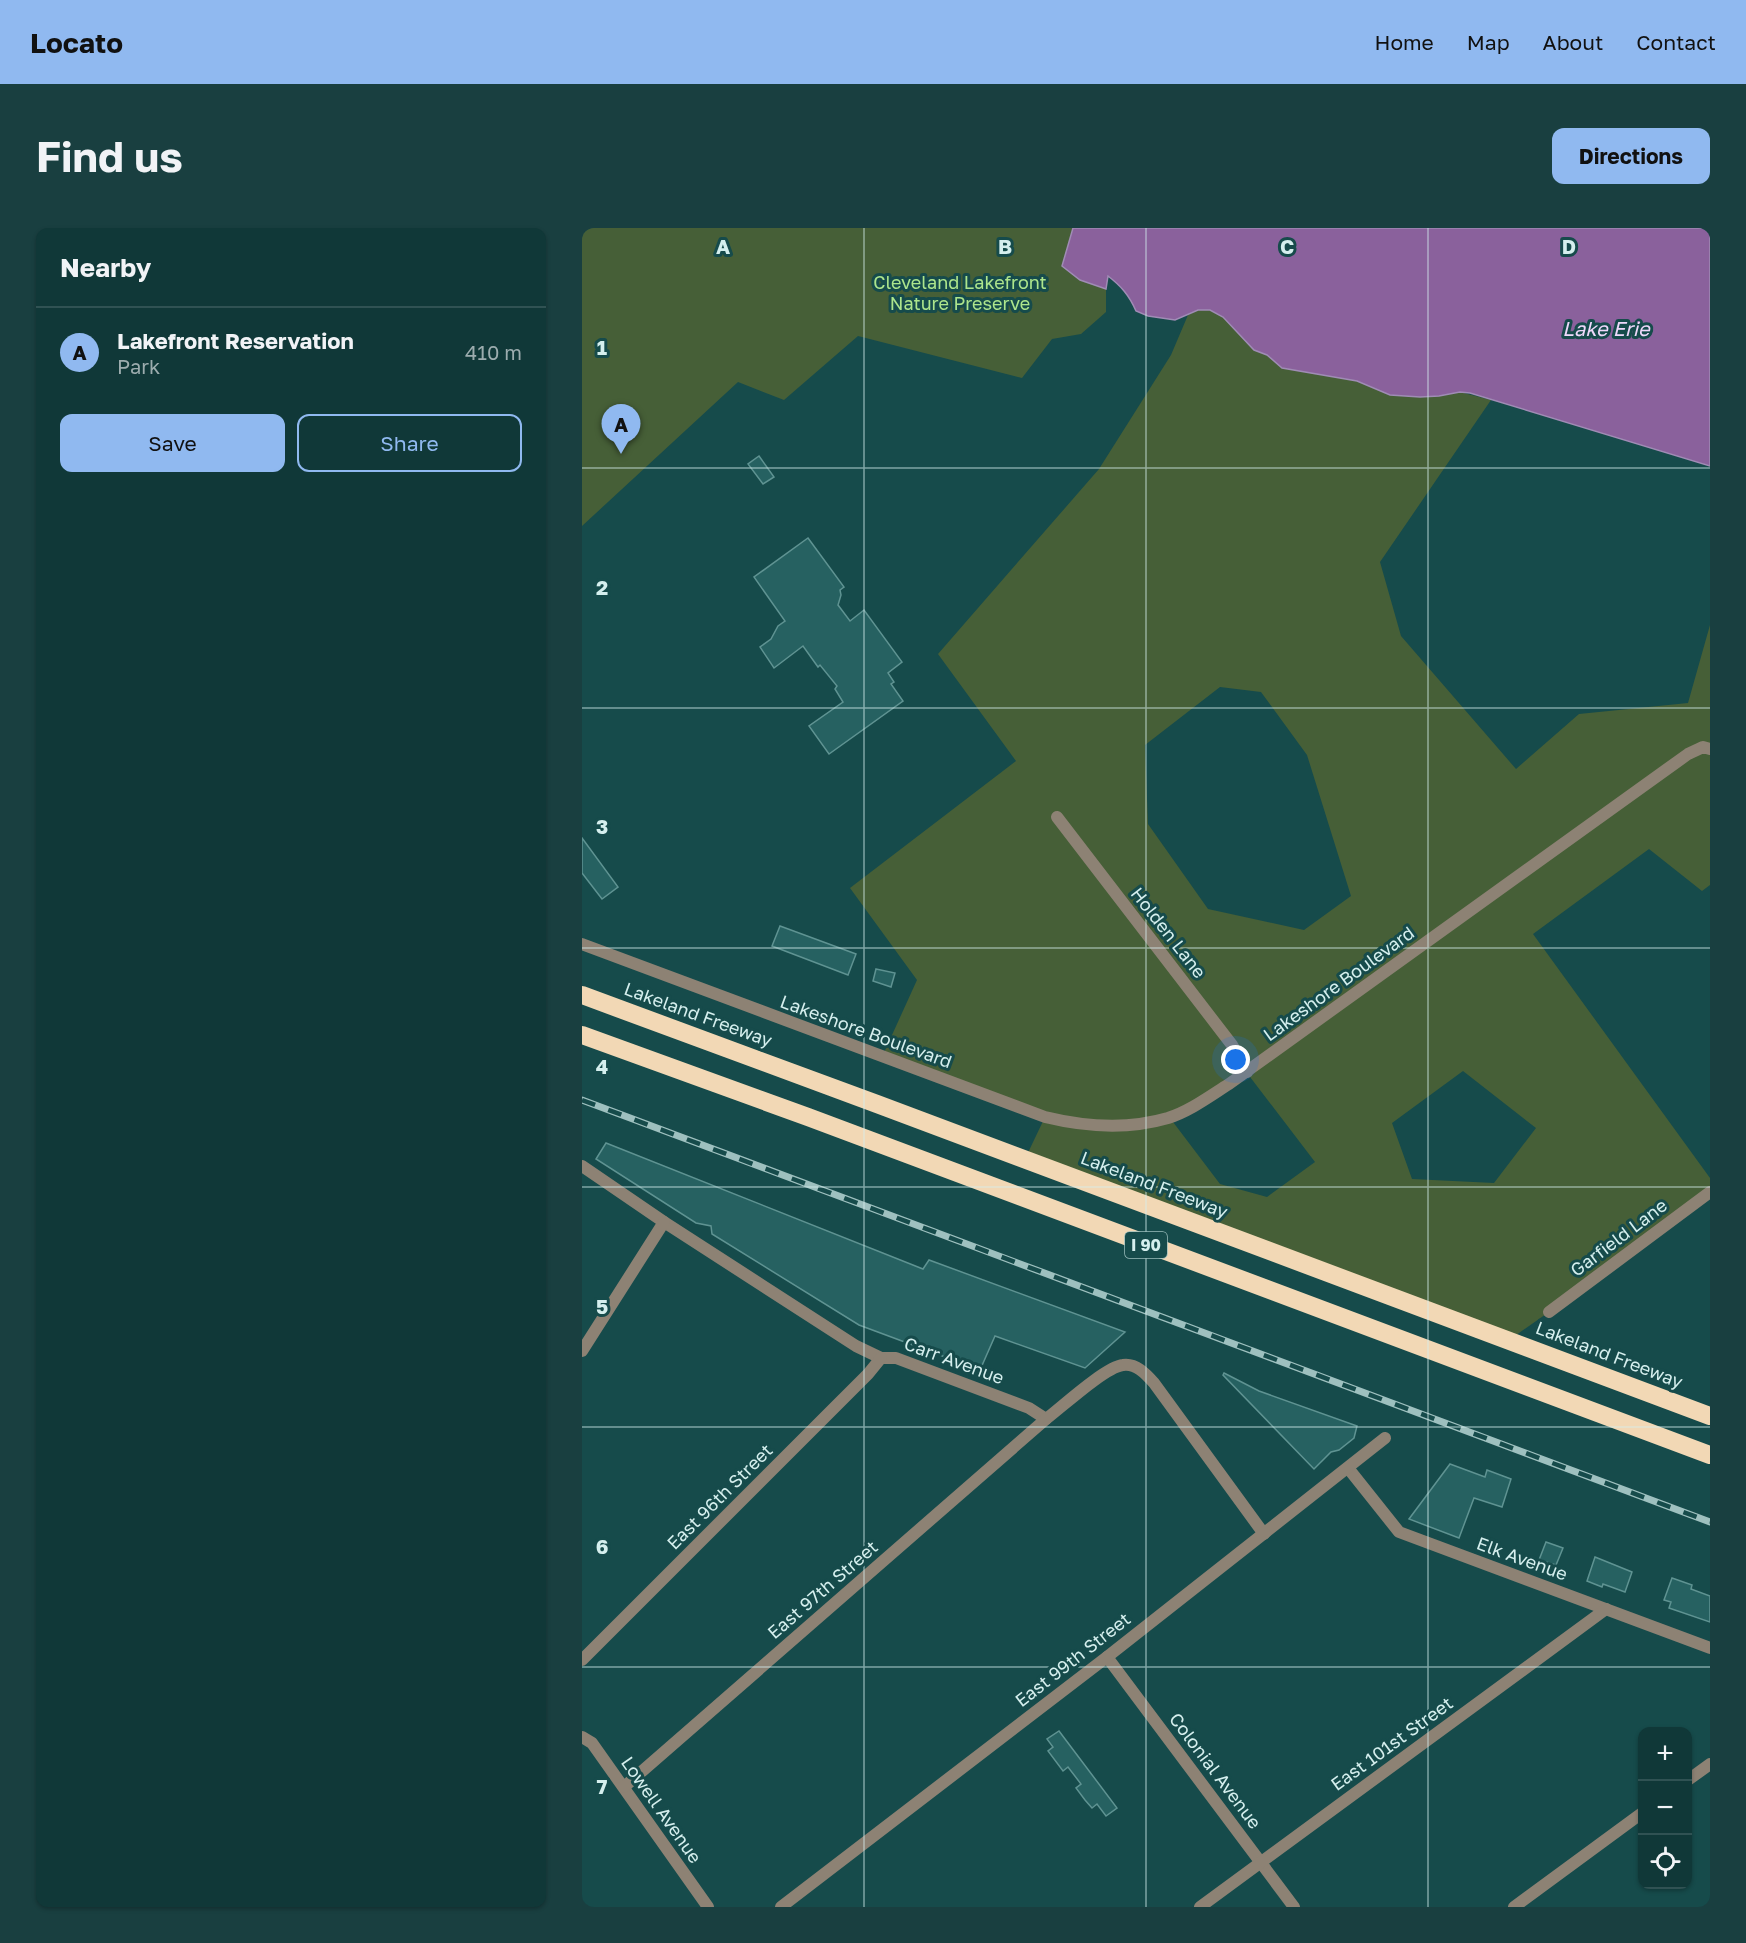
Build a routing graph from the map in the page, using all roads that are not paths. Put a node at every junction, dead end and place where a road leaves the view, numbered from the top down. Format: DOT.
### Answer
graph roads {
  1 [pos="1710,749"];
  2 [pos="1057,817"];
  3 [pos="582,944"];
  4 [pos="585,996"];
  5 [pos="582,1035"];
  6 [pos="1247,1072"];
  7 [pos="582,1166"];
  8 [pos="1710,1192"];
  9 [pos="664,1222"];
  10 [pos="1549,1312"];
  11 [pos="582,1351"];
  12 [pos="881,1358"];
  13 [pos="1710,1416"];
  14 [pos="1046,1419"];
  15 [pos="1385,1438"];
  16 [pos="1710,1455"];
  17 [pos="1348,1468"];
  18 [pos="1264,1534"];
  19 [pos="1606,1609"];
  20 [pos="1710,1648"];
  21 [pos="1107,1657"];
  22 [pos="582,1660"];
  23 [pos="582,1737"];
  24 [pos="1710,1764"];
  25 [pos="1692,1777"];
  26 [pos="624,1787"];
  27 [pos="1638,1816"];
  28 [pos="1261,1863"];
  29 [pos="708,1907"];
  30 [pos="781,1907"];
  31 [pos="1200,1907"];
  32 [pos="1294,1907"];
  33 [pos="1514,1907"];
  1 -- 6 [label="street, Lakeshore Boulevard"];
  2 -- 6 [label="street, Holden Lane"];
  3 -- 6 [label="street, Lakeshore Boulevard"];
  4 -- 13 [label="highway, Lakeland Freeway / I 90"];
  5 -- 16 [label="highway, I 90"];
  7 -- 9 [label="street, Carr Avenue"];
  8 -- 10 [label="street, Garfield Lane"];
  9 -- 11 [label="street"];
  9 -- 12 [label="street, Carr Avenue"];
  12 -- 14 [label="street, Carr Avenue"];
  12 -- 22 [label="street, East 96th Street"];
  14 -- 18 [label="street"];
  14 -- 26 [label="street, East 97th Street"];
  15 -- 17 [label="street, East 99th Street"];
  17 -- 18 [label="street, East 99th Street"];
  17 -- 19 [label="street, Elk Avenue"];
  18 -- 21 [label="street, East 99th Street"];
  19 -- 20 [label="street, Elk Avenue"];
  19 -- 28 [label="street, East 101st Street"];
  21 -- 28 [label="street, Colonial Avenue"];
  21 -- 30 [label="street, East 99th Street"];
  23 -- 26 [label="street, Lowell Avenue"];
  24 -- 25 [label="street"];
  26 -- 29 [label="street, Lowell Avenue"];
  27 -- 33 [label="street"];
  28 -- 31 [label="street, East 101st Street"];
  28 -- 32 [label="street, Colonial Avenue"];
}
